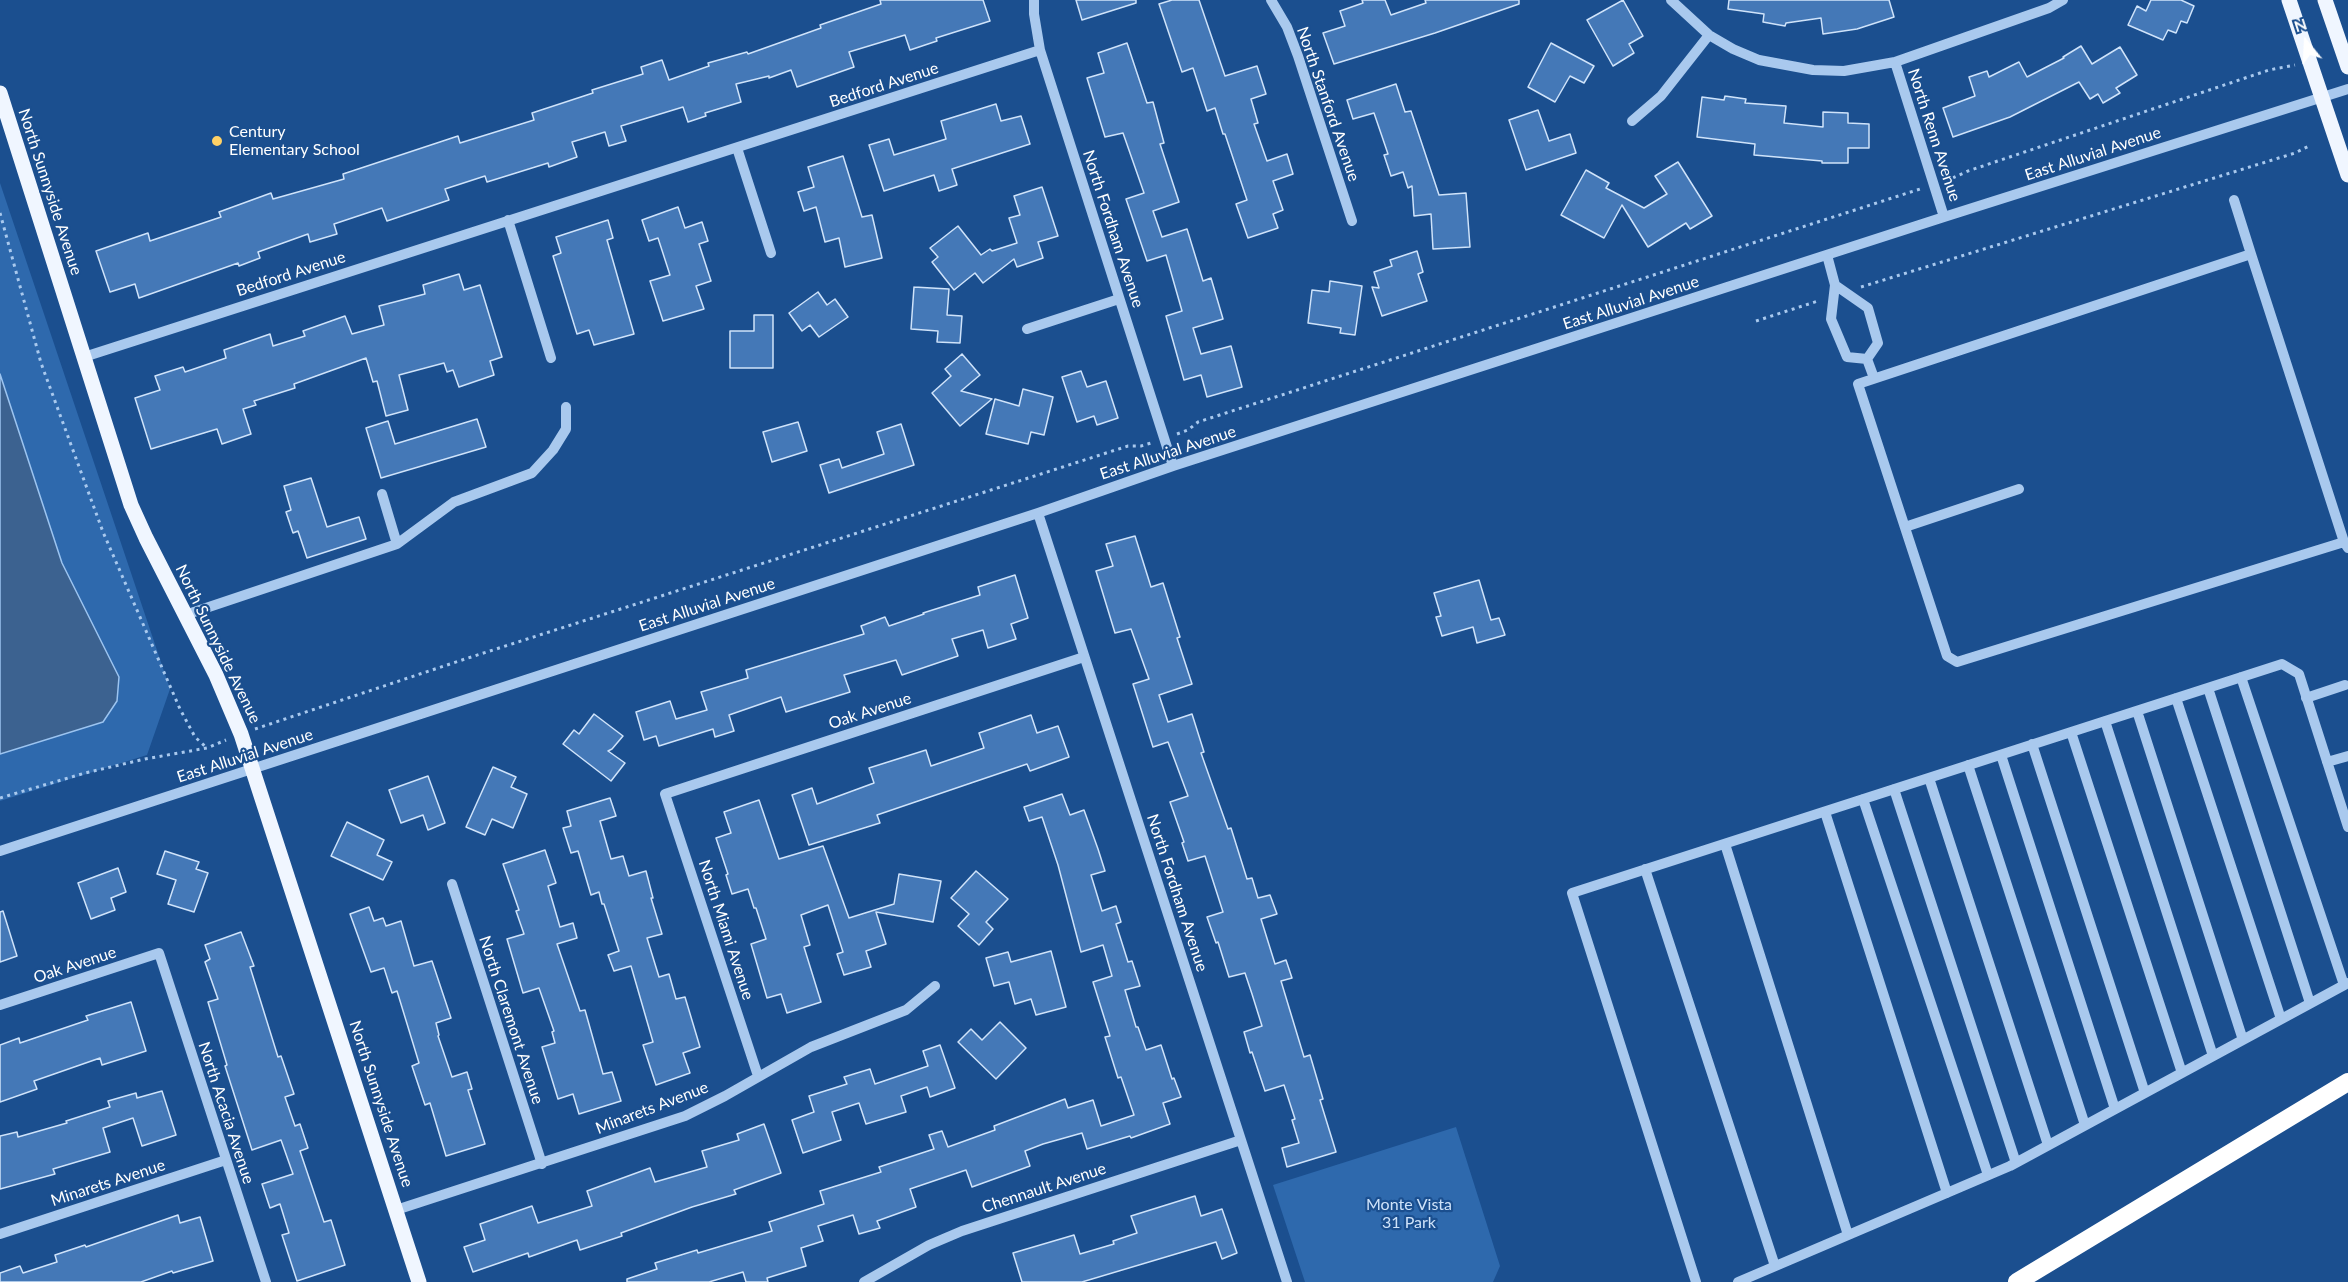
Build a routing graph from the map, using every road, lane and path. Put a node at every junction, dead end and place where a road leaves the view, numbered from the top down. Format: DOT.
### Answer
graph roads {
  1 [pos="1034,0"];
  2 [pos="1671,0"];
  3 [pos="2063,0"];
  4 [pos="2289,0"];
  5 [pos="2325,0"];
  6 [pos="1275,1"];
  7 [pos="1709,35"];
  8 [pos="1040,50"];
  9 [pos="1895,62"];
  10 [pos="2348,67"];
  11 [pos="2285,69"];
  12 [pos="2348,89"];
  13 [pos="0,93"];
  14 [pos="2322,97"];
  15 [pos="1632,121"];
  16 [pos="2308,146"];
  17 [pos="737,148"];
  18 [pos="2348,175"];
  19 [pos="1959,177"];
  20 [pos="1909,193"];
  21 [pos="2234,200"];
  22 [pos="0,213"];
  23 [pos="1944,217"];
  24 [pos="508,220"];
  25 [pos="1352,221"];
  26 [pos="771,253"];
  27 [pos="2251,254"];
  28 [pos="1827,255"];
  29 [pos="1838,291"];
  30 [pos="1119,299"];
  31 [pos="1756,321"];
  32 [pos="1027,329"];
  33 [pos="84,357"];
  34 [pos="551,358"];
  35 [pos="1867,359"];
  36 [pos="1874,378"];
  37 [pos="566,407"];
  38 [pos="1188,430"];
  39 [pos="1141,446"];
  40 [pos="1173,466"];
  41 [pos="2019,489"];
  42 [pos="381,494"];
  43 [pos="1038,513"];
  44 [pos="1905,527"];
  45 [pos="397,544"];
  46 [pos="2346,545"];
  47 [pos="185,615"];
  48 [pos="1084,657"];
  49 [pos="2241,677"];
  50 [pos="2347,684"];
  51 [pos="2208,688"];
  52 [pos="2176,698"];
  53 [pos="2306,698"];
  54 [pos="2137,711"];
  55 [pos="275,720"];
  56 [pos="2105,721"];
  57 [pos="2071,732"];
  58 [pos="2032,744"];
  59 [pos="2001,755"];
  60 [pos="2348,756"];
  61 [pos="2327,762"];
  62 [pos="1968,765"];
  63 [pos="253,769"];
  64 [pos="1929,778"];
  65 [pos="1894,789"];
  66 [pos="666,794"];
  67 [pos="0,798"];
  68 [pos="1863,799"];
  69 [pos="1825,812"];
  70 [pos="2348,826"];
  71 [pos="1725,844"];
  72 [pos="0,851"];
  73 [pos="1645,870"];
  74 [pos="452,884"];
  75 [pos="159,953"];
  76 [pos="2346,984"];
  77 [pos="935,986"];
  78 [pos="2310,1003"];
  79 [pos="0,1005"];
  80 [pos="2281,1019"];
  81 [pos="2243,1040"];
  82 [pos="2213,1056"];
  83 [pos="2182,1073"];
  84 [pos="758,1076"];
  85 [pos="2348,1082"];
  86 [pos="2145,1093"];
  87 [pos="2115,1109"];
  88 [pos="2085,1125"];
  89 [pos="1241,1140"];
  90 [pos="2048,1145"];
  91 [pos="226,1160"];
  92 [pos="2016,1162"];
  93 [pos="542,1164"];
  94 [pos="1988,1175"];
  95 [pos="1947,1193"];
  96 [pos="396,1210"];
  97 [pos="0,1234"];
  98 [pos="1848,1235"];
  99 [pos="1775,1266"];
  100 [pos="266,1282"];
  101 [pos="419,1282"];
  102 [pos="864,1282"];
  103 [pos="1287,1282"];
  104 [pos="1696,1282"];
  105 [pos="1738,1282"];
  106 [pos="2017,1282"];
  1 -- 8 [label="street, North Fordham Avenue"];
  2 -- 7 [label="street"];
  3 -- 9 [label="street"];
  4 -- 14 [label="main road"];
  5 -- 10 [label="main road"];
  6 -- 25 [label="street, North Stanford Avenue"];
  7 -- 9 [label="street"];
  7 -- 15 [label="street"];
  8 -- 17 [label="street, Bedford Avenue"];
  8 -- 30 [label="street, North Fordham Avenue"];
  9 -- 23 [label="street, North Renn Avenue"];
  11 -- 19 [label="path"];
  12 -- 14 [label="street, East Alluvial Avenue"];
  13 -- 33 [label="main road, North Sunnyside Avenue"];
  14 -- 18 [label="main road"];
  14 -- 23 [label="street, East Alluvial Avenue"];
  16 -- 29 [label="path"];
  17 -- 24 [label="street, Bedford Avenue"];
  17 -- 26 [label="street"];
  20 -- 38 [label="path"];
  21 -- 27 [label="street"];
  22 -- 67 [label="path"];
  23 -- 28 [label="street, East Alluvial Avenue"];
  24 -- 33 [label="street, Bedford Avenue"];
  24 -- 34 [label="street"];
  27 -- 36 [label="street"];
  27 -- 46 [label="street"];
  28 -- 29 [label="street"];
  28 -- 40 [label="street, East Alluvial Avenue"];
  29 -- 31 [label="path"];
  29 -- 35 [label="street"];
  29 -- 35 [label="street"];
  30 -- 32 [label="street"];
  30 -- 40 [label="street, North Fordham Avenue"];
  33 -- 47 [label="main road, North Sunnyside Avenue"];
  35 -- 36 [label="street"];
  36 -- 44 [label="street"];
  37 -- 45 [label="street"];
  39 -- 55 [label="path"];
  40 -- 43 [label="street, East Alluvial Avenue"];
  41 -- 44 [label="street"];
  42 -- 45 [label="street"];
  43 -- 48 [label="street, North Fordham Avenue"];
  43 -- 63 [label="street, East Alluvial Avenue"];
  44 -- 46 [label="street"];
  45 -- 47 [label="street"];
  47 -- 63 [label="main road, North Sunnyside Avenue"];
  48 -- 66 [label="street, Oak Avenue"];
  48 -- 89 [label="street, North Fordham Avenue"];
  49 -- 51 [label="street"];
  49 -- 53 [label="street"];
  49 -- 76 [label="street"];
  50 -- 53 [label="street"];
  51 -- 52 [label="street"];
  51 -- 78 [label="street"];
  52 -- 54 [label="street"];
  52 -- 80 [label="street"];
  53 -- 61 [label="street"];
  54 -- 56 [label="street"];
  54 -- 81 [label="street"];
  56 -- 57 [label="street"];
  56 -- 82 [label="street"];
  57 -- 58 [label="street"];
  57 -- 83 [label="street"];
  58 -- 59 [label="street"];
  58 -- 86 [label="street"];
  59 -- 62 [label="street"];
  59 -- 87 [label="street"];
  60 -- 61 [label="street"];
  61 -- 70 [label="street"];
  62 -- 64 [label="street"];
  62 -- 88 [label="street"];
  63 -- 72 [label="street, East Alluvial Avenue"];
  63 -- 96 [label="main road, North Sunnyside Avenue"];
  64 -- 65 [label="street"];
  64 -- 90 [label="street"];
  65 -- 68 [label="street"];
  65 -- 92 [label="street"];
  66 -- 84 [label="street, North Miami Avenue"];
  68 -- 69 [label="street"];
  68 -- 94 [label="street"];
  69 -- 71 [label="street"];
  69 -- 95 [label="street"];
  71 -- 73 [label="street"];
  71 -- 98 [label="street"];
  73 -- 99 [label="street"];
  73 -- 104 [label="street"];
  74 -- 93 [label="street, North Claremont Avenue"];
  75 -- 79 [label="street, Oak Avenue"];
  75 -- 91 [label="street, North Acacia Avenue"];
  76 -- 78 [label="street"];
  77 -- 84 [label="street, Minarets Avenue"];
  78 -- 80 [label="street"];
  80 -- 81 [label="street"];
  81 -- 82 [label="street"];
  82 -- 83 [label="street"];
  83 -- 86 [label="street"];
  84 -- 93 [label="street, Minarets Avenue"];
  85 -- 106 [label="highway"];
  86 -- 87 [label="street"];
  87 -- 88 [label="street"];
  88 -- 90 [label="street"];
  89 -- 102 [label="street, Chennault Avenue"];
  89 -- 103 [label="street, North Fordham Avenue"];
  90 -- 92 [label="street"];
  91 -- 97 [label="street, Minarets Avenue"];
  91 -- 100 [label="street, North Acacia Avenue"];
  92 -- 94 [label="street"];
  93 -- 96 [label="street, Minarets Avenue"];
  94 -- 95 [label="street"];
  95 -- 98 [label="street"];
  96 -- 101 [label="main road, North Sunnyside Avenue"];
  98 -- 99 [label="street"];
  99 -- 105 [label="street"];
}
